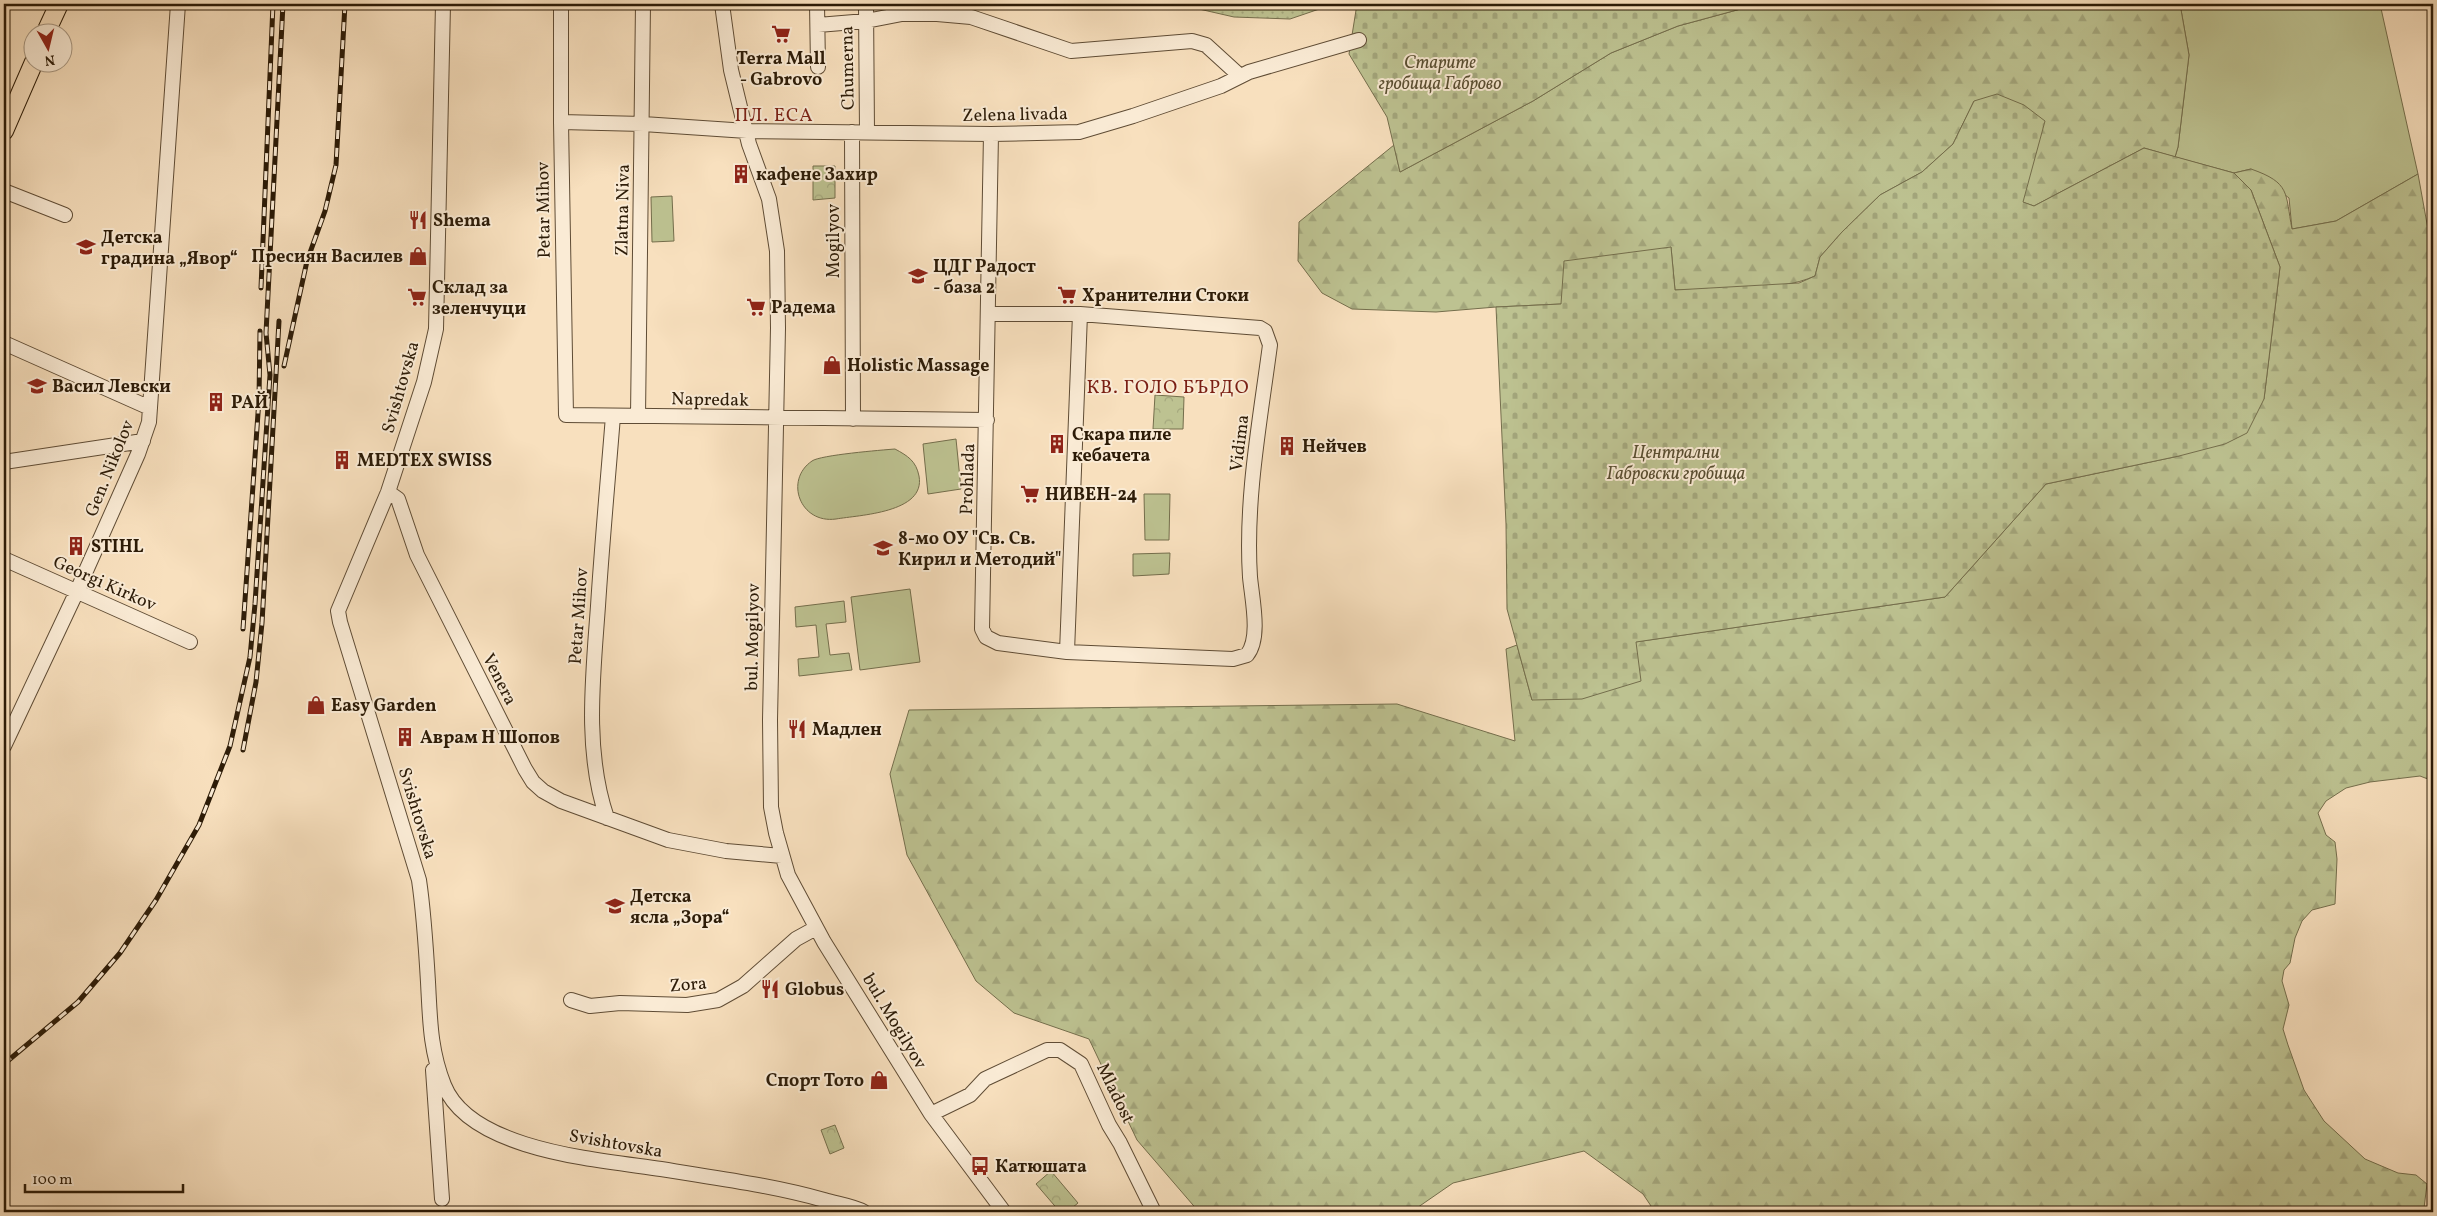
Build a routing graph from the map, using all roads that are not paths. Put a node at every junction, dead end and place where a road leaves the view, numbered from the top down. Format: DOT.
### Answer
graph roads {
  1 [pos="59,4"];
  2 [pos="178,4"];
  3 [pos="443,4"];
  4 [pos="561,4"];
  5 [pos="643,4"];
  6 [pos="722,4"];
  7 [pos="817,4"];
  8 [pos="866,4"];
  9 [pos="866,21"];
  10 [pos="51,22"];
  11 [pos="818,25"];
  12 [pos="1359,40"];
  13 [pos="818,67"];
  14 [pos="30,72"];
  15 [pos="1240,76"];
  16 [pos="561,122"];
  17 [pos="643,124"];
  18 [pos="4,130"];
  19 [pos="746,131"];
  20 [pos="852,132"];
  21 [pos="867,132"];
  22 [pos="991,134"];
  23 [pos="4,191"];
  24 [pos="65,215"];
  25 [pos="989,314"];
  26 [pos="1080,314"];
  27 [pos="4,343"];
  28 [pos="150,408"];
  29 [pos="566,415"];
  30 [pos="613,416"];
  31 [pos="638,416"];
  32 [pos="776,419"];
  33 [pos="853,419"];
  34 [pos="987,420"];
  35 [pos="143,441"];
  36 [pos="4,462"];
  37 [pos="388,492"];
  38 [pos="4,559"];
  39 [pos="77,591"];
  40 [pos="190,642"];
  41 [pos="1067,652"];
  42 [pos="4,746"];
  43 [pos="607,818"];
  44 [pos="782,856"];
  45 [pos="816,928"];
  46 [pos="571,1000"];
  47 [pos="432,1049"];
  48 [pos="449,1096"];
  49 [pos="931,1114"];
  50 [pos="442,1206"];
  51 [pos="864,1212"];
  52 [pos="1004,1212"];
  53 [pos="1154,1212"];
  1 -- 10 [label="main road"];
  2 -- 28 [label="street, Gen. Nikolov"];
  3 -- 37 [label="street, Svishtovska"];
  4 -- 16 [label="street, Petar Mihov"];
  5 -- 17 [label="street, Zlatna Niva"];
  6 -- 19 [label="street, bul. Mogilyov"];
  7 -- 11 [label="street"];
  8 -- 9 [label="street, Chumerna"];
  9 -- 11 [label="street"];
  9 -- 15 [label="street"];
  9 -- 21 [label="street, Chumerna"];
  11 -- 13 [label="street"];
  12 -- 15 [label="street, Zelena livada"];
  14 -- 18 [label="main road"];
  15 -- 22 [label="street, Zelena livada"];
  16 -- 17 [label="street, Zelena livada"];
  16 -- 29 [label="street, Petar Mihov"];
  17 -- 19 [label="street, Zelena livada"];
  17 -- 31 [label="street, Zlatna Niva"];
  19 -- 20 [label="street, Zelena livada"];
  19 -- 32 [label="street, bul. Mogilyov"];
  20 -- 21 [label="street, Zelena livada"];
  20 -- 33 [label="street, Mogilyov"];
  21 -- 22 [label="street, Zelena livada"];
  22 -- 25 [label="street, Prohlada"];
  23 -- 24 [label="street"];
  25 -- 26 [label="street, Vidima"];
  25 -- 34 [label="street, Prohlada"];
  26 -- 41 [label="street"];
  26 -- 41 [label="street, Vidima"];
  27 -- 28 [label="street"];
  28 -- 35 [label="street, Gen. Nikolov"];
  29 -- 30 [label="street, Napredak"];
  30 -- 31 [label="street, Napredak"];
  30 -- 43 [label="street, Petar Mihov"];
  31 -- 32 [label="street, Napredak"];
  32 -- 33 [label="street, Napredak"];
  32 -- 44 [label="street, bul. Mogilyov"];
  33 -- 34 [label="street, Napredak"];
  34 -- 41 [label="street, Prohlada"];
  35 -- 36 [label="street"];
  35 -- 39 [label="street, Gen. Nikolov"];
  37 -- 43 [label="street, Venera"];
  37 -- 47 [label="street, Svishtovska"];
  38 -- 39 [label="street, Georgi Kirkov"];
  39 -- 40 [label="street, Georgi Kirkov"];
  39 -- 42 [label="street, Gen. Nikolov"];
  43 -- 44 [label="street, Venera"];
  44 -- 45 [label="street, bul. Mogilyov"];
  45 -- 46 [label="street, Zora"];
  45 -- 49 [label="street, bul. Mogilyov"];
  47 -- 48 [label="street, Svishtovska"];
  47 -- 50 [label="street"];
  48 -- 50 [label="street"];
  48 -- 51 [label="street, Svishtovska"];
  49 -- 52 [label="street, bul. Mogilyov"];
  49 -- 53 [label="street, Mladost"];
}
